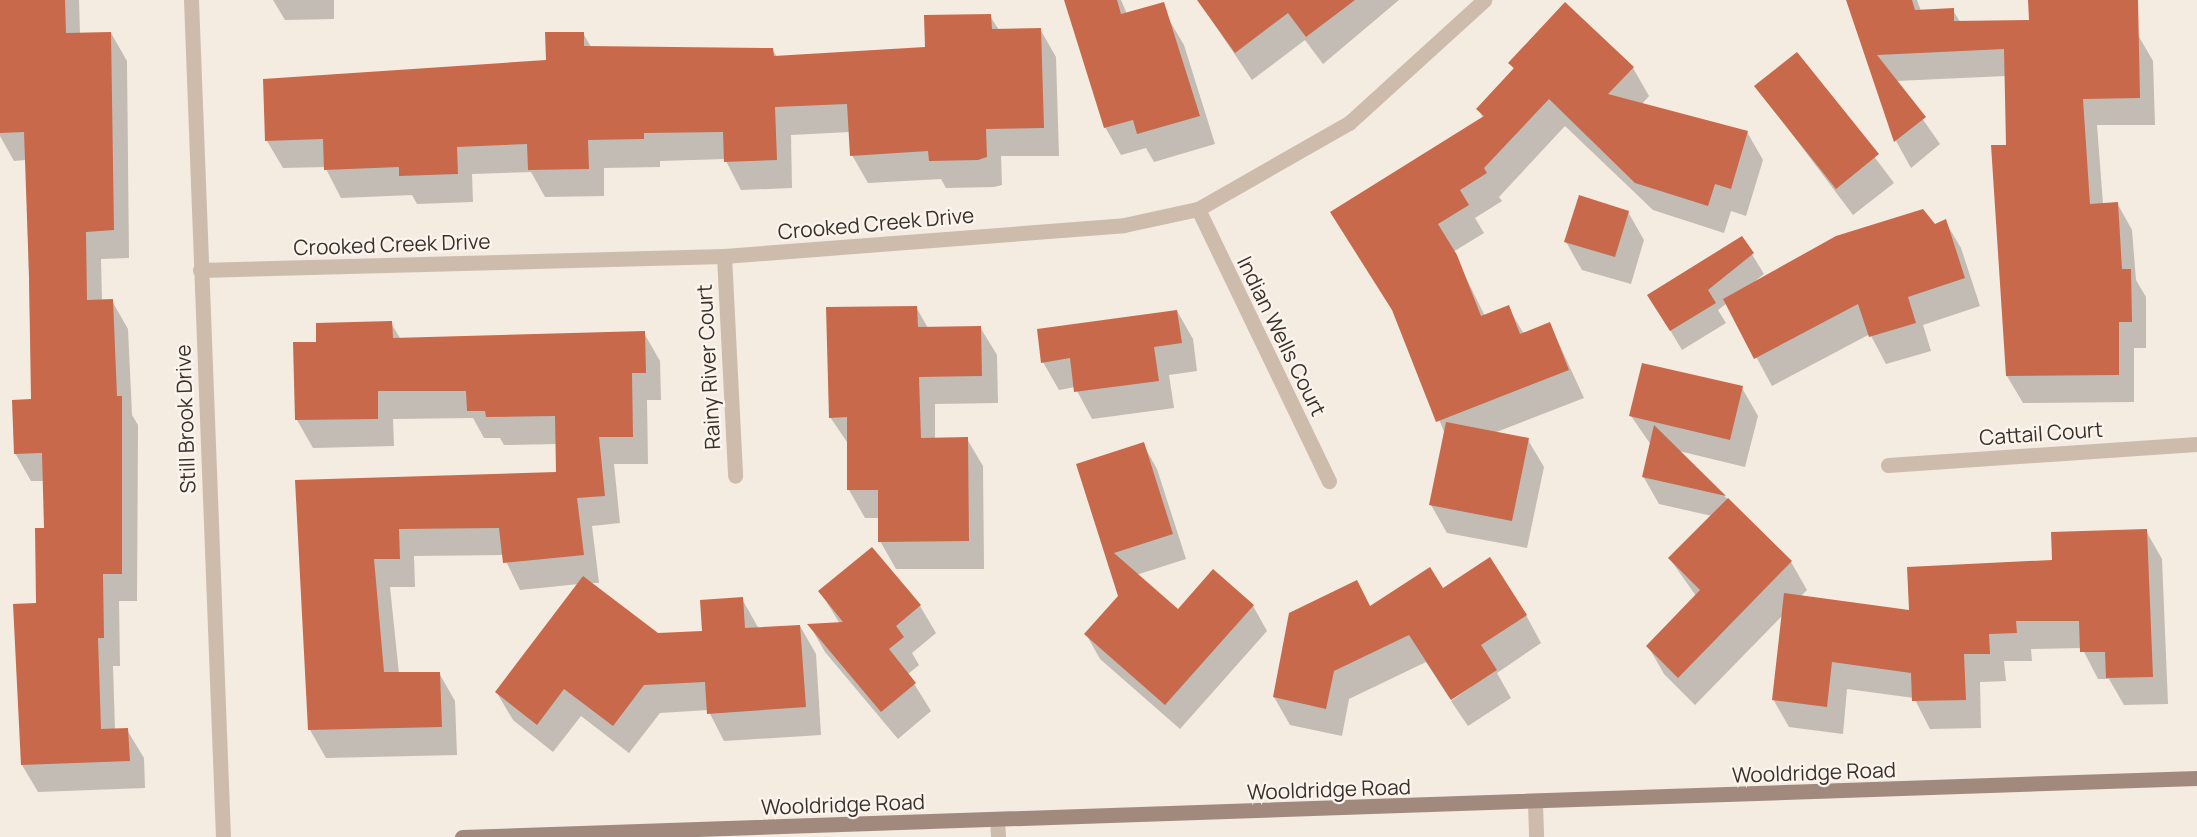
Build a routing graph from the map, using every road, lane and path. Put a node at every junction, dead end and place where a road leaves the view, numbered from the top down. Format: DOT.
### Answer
graph roads {
  1 [pos="191,0"];
  2 [pos="1484,0"];
  3 [pos="1198,209"];
  4 [pos="723,256"];
  5 [pos="200,270"];
  6 [pos="2197,444"];
  7 [pos="1888,465"];
  8 [pos="735,476"];
  9 [pos="1329,482"];
  10 [pos="2197,778"];
  11 [pos="1535,804"];
  12 [pos="997,821"];
  13 [pos="542,836"];
  14 [pos="223,837"];
  15 [pos="462,837"];
  16 [pos="998,837"];
  17 [pos="1536,837"];
  1 -- 5 [label="street, Still Brook Drive"];
  2 -- 3 [label="street, Crooked Creek Drive"];
  3 -- 4 [label="street, Crooked Creek Drive"];
  3 -- 9 [label="street, Indian Wells Court"];
  4 -- 5 [label="street, Crooked Creek Drive"];
  4 -- 8 [label="street, Rainy River Court"];
  5 -- 14 [label="street, Still Brook Drive"];
  6 -- 7 [label="street, Cattail Court"];
  10 -- 11 [label="main road, Wooldridge Road"];
  11 -- 12 [label="main road, Wooldridge Road"];
  11 -- 17 [label="street"];
  12 -- 13 [label="main road, Wooldridge Road"];
  12 -- 16 [label="street"];
  13 -- 15 [label="main road, Wooldridge Road"];
}
